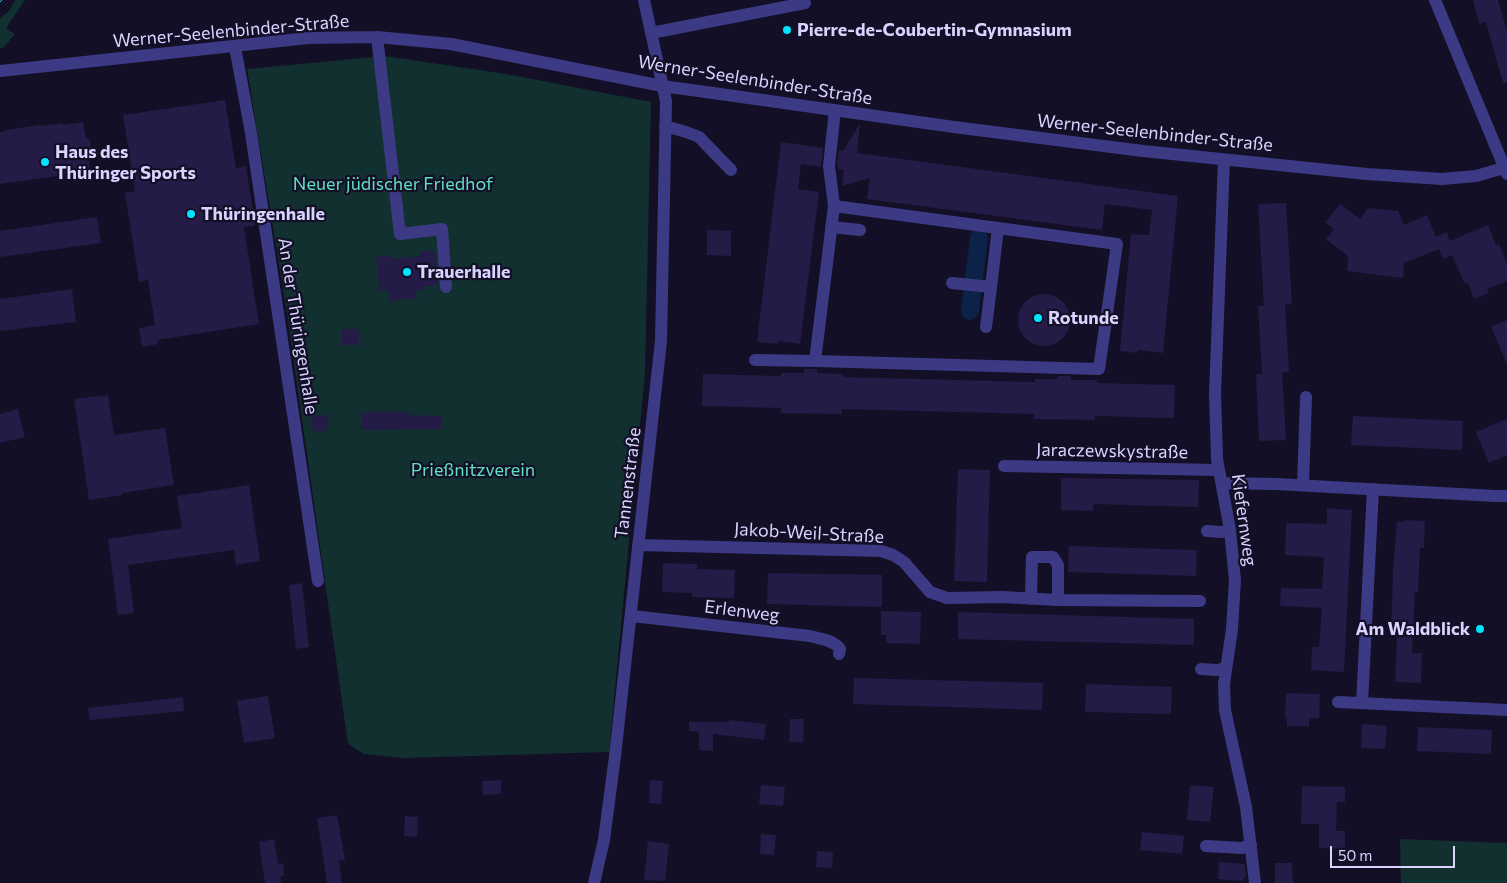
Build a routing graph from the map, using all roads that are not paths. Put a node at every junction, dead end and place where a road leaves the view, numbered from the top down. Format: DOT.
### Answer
graph roads {
  1 [pos="644,0"];
  2 [pos="1435,0"];
  3 [pos="806,3"];
  4 [pos="651,33"];
  5 [pos="377,37"];
  6 [pos="235,47"];
  7 [pos="0,71"];
  8 [pos="662,86"];
  9 [pos="835,110"];
  10 [pos="665,126"];
  11 [pos="1224,160"];
  12 [pos="1506,169"];
  13 [pos="731,170"];
  14 [pos="834,206"];
  15 [pos="831,227"];
  16 [pos="998,228"];
  17 [pos="860,230"];
  18 [pos="952,283"];
  19 [pos="446,287"];
  20 [pos="991,287"];
  21 [pos="986,327"];
  22 [pos="755,360"];
  23 [pos="815,361"];
  24 [pos="1306,397"];
  25 [pos="1004,466"];
  26 [pos="1219,470"];
  27 [pos="1222,483"];
  28 [pos="1303,486"];
  29 [pos="1373,489"];
  30 [pos="1507,496"];
  31 [pos="1230,530"];
  32 [pos="1207,531"];
  33 [pos="638,545"];
  34 [pos="318,581"];
  35 [pos="1031,599"];
  36 [pos="1058,600"];
  37 [pos="1200,601"];
  38 [pos="632,616"];
  39 [pos="839,654"];
  40 [pos="1226,668"];
  41 [pos="1201,669"];
  42 [pos="1338,702"];
  43 [pos="1362,703"];
  44 [pos="1507,710"];
  45 [pos="1206,846"];
  46 [pos="1251,846"];
  47 [pos="594,883"];
  48 [pos="1255,883"];
  1 -- 4 [label="street, Tannenstraße"];
  2 -- 12 [label="street"];
  3 -- 4 [label="street"];
  4 -- 8 [label="street, Tannenstraße"];
  5 -- 6 [label="street, Werner-Seelenbinder-Straße"];
  5 -- 8 [label="street, Werner-Seelenbinder-Straße"];
  5 -- 19 [label="street"];
  6 -- 7 [label="street, Werner-Seelenbinder-Straße"];
  6 -- 34 [label="street, An der Thüringenhalle"];
  8 -- 9 [label="street, Werner-Seelenbinder-Straße"];
  8 -- 10 [label="street, Tannenstraße"];
  9 -- 11 [label="street, Werner-Seelenbinder-Straße"];
  9 -- 14 [label="street"];
  10 -- 13 [label="street"];
  10 -- 33 [label="street, Tannenstraße"];
  11 -- 12 [label="street, Werner-Seelenbinder-Straße"];
  11 -- 26 [label="street, Kiefernweg"];
  14 -- 15 [label="street"];
  14 -- 16 [label="street"];
  15 -- 17 [label="street"];
  15 -- 23 [label="street"];
  16 -- 20 [label="street"];
  16 -- 23 [label="street"];
  18 -- 20 [label="street"];
  20 -- 21 [label="street"];
  22 -- 23 [label="street"];
  24 -- 28 [label="street"];
  25 -- 26 [label="street, Jaraczewskystraße"];
  26 -- 27 [label="street, Kiefernweg"];
  27 -- 28 [label="street"];
  27 -- 31 [label="street, Kiefernweg"];
  28 -- 29 [label="street"];
  29 -- 30 [label="street"];
  29 -- 43 [label="street"];
  31 -- 32 [label="street"];
  31 -- 40 [label="street, Kiefernweg"];
  33 -- 35 [label="street, Jakob-Weil-Straße"];
  33 -- 38 [label="street, Tannenstraße"];
  35 -- 36 [label="street, Jakob-Weil-Straße"];
  35 -- 36 [label="street"];
  36 -- 37 [label="street, Jakob-Weil-Straße"];
  38 -- 39 [label="street, Erlenweg"];
  38 -- 47 [label="street, Tannenstraße"];
  40 -- 41 [label="street"];
  40 -- 46 [label="street, Kiefernweg"];
  42 -- 43 [label="street"];
  43 -- 44 [label="street"];
  45 -- 46 [label="street"];
  46 -- 48 [label="street, Kiefernweg"];
}
